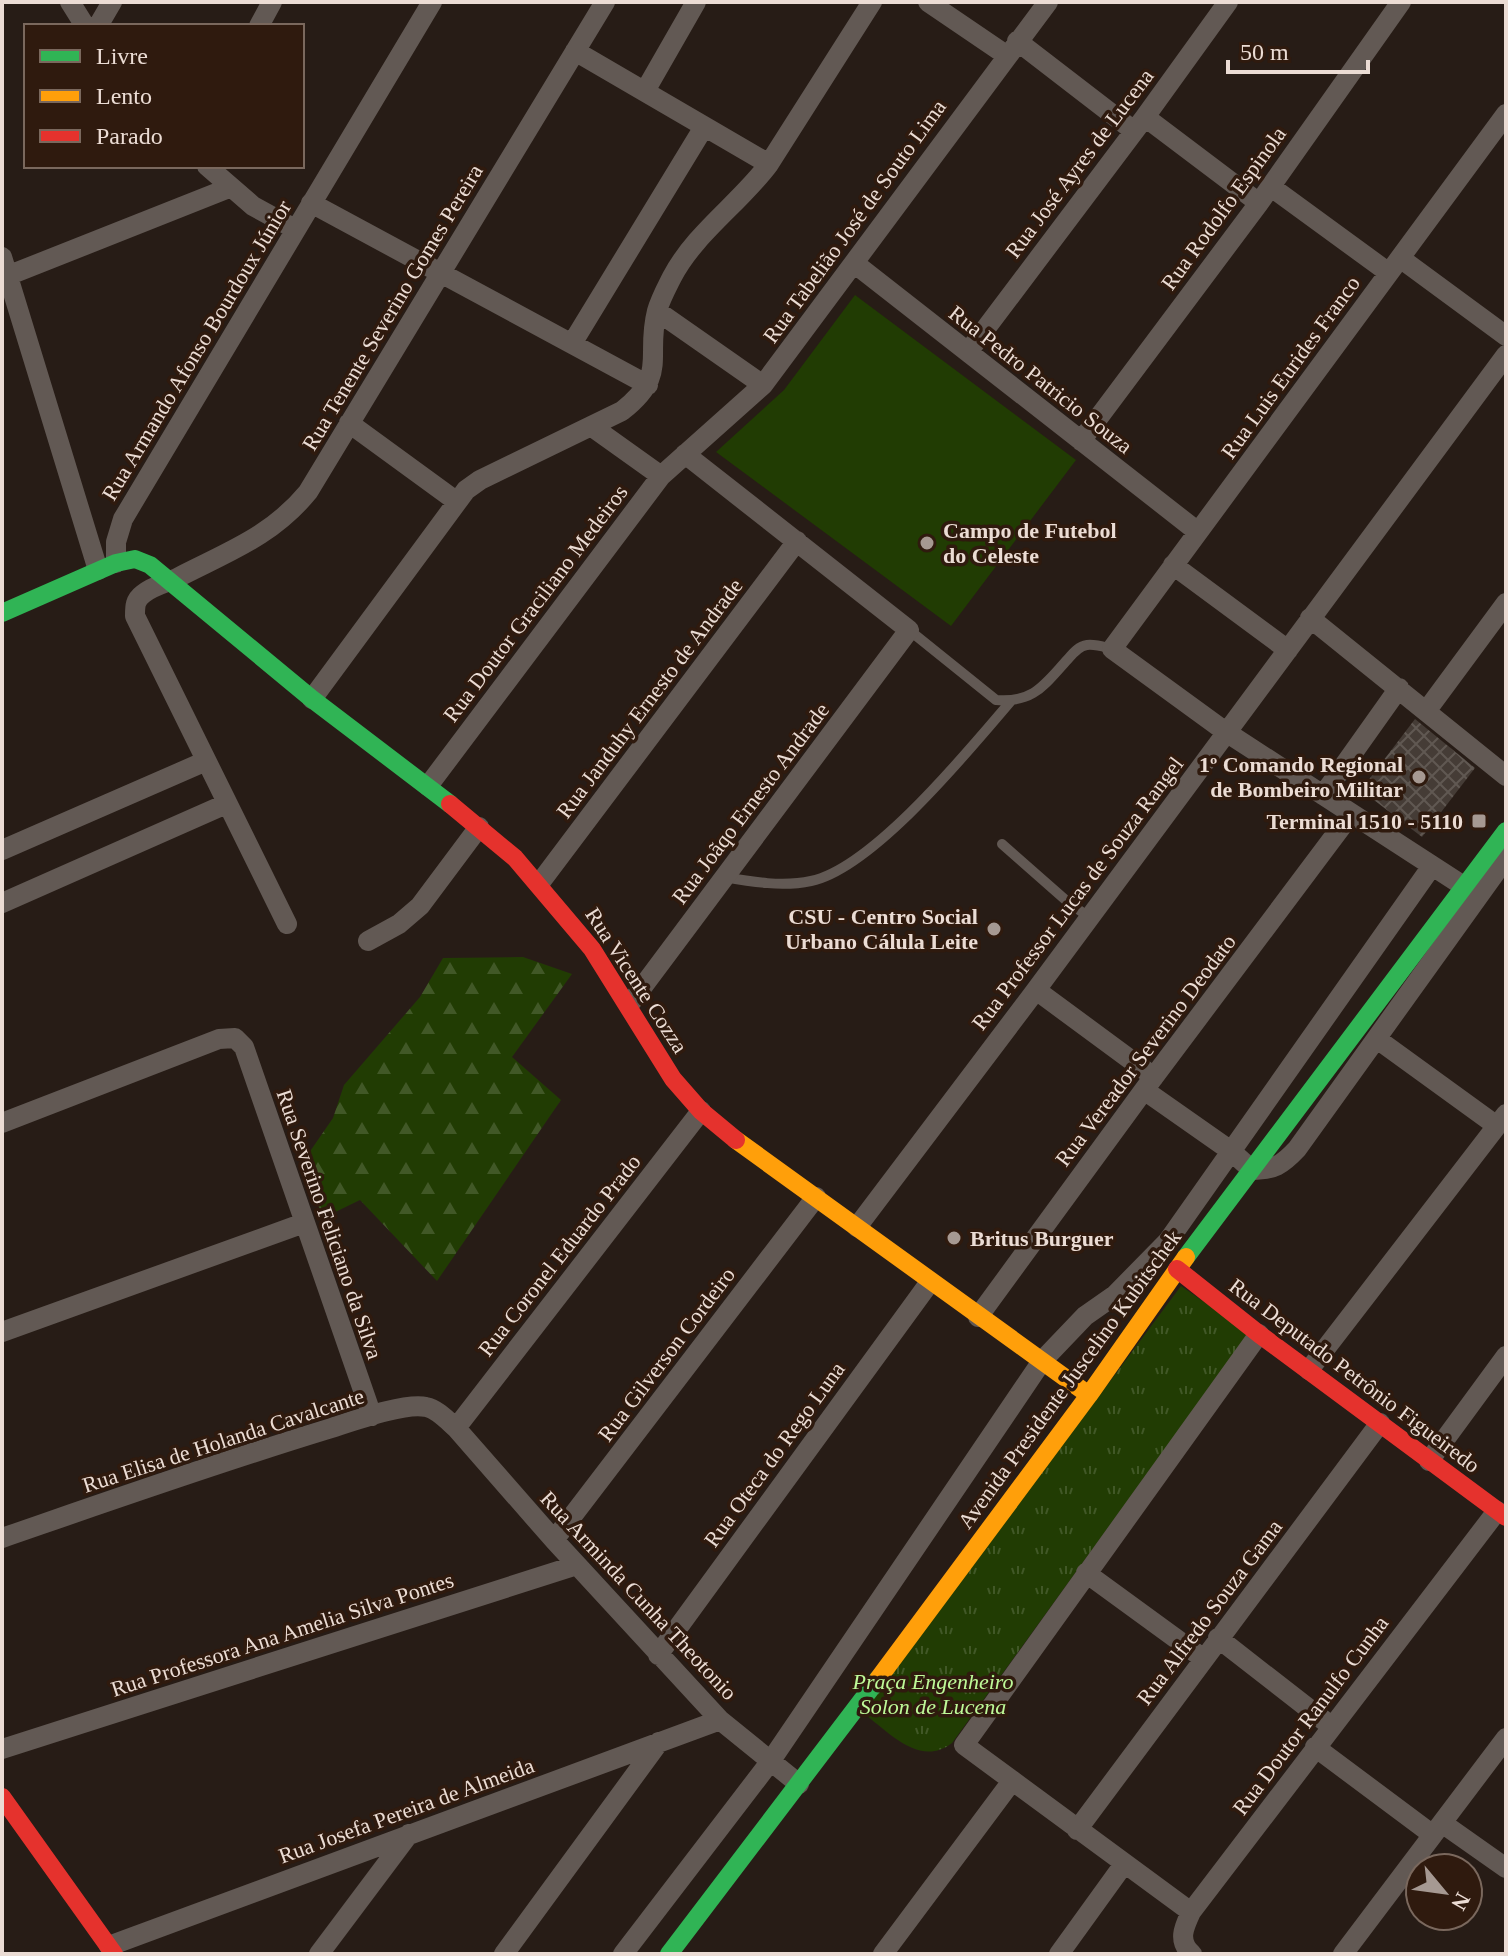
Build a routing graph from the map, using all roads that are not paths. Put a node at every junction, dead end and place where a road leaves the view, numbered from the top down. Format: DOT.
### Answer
graph roads {
  1 [pos="70,2"];
  2 [pos="112,2"];
  3 [pos="272,2"];
  4 [pos="432,2"];
  5 [pos="605,2"];
  6 [pos="696,2"];
  7 [pos="872,2"];
  8 [pos="928,2"];
  9 [pos="1048,2"];
  10 [pos="1228,2"];
  11 [pos="1401,2"];
  12 [pos="84,24"];
  13 [pos="99,24"];
  14 [pos="260,24"];
  15 [pos="1012,48"];
  16 [pos="575,51"];
  17 [pos="645,91"];
  18 [pos="1506,114"];
  19 [pos="1140,124"];
  20 [pos="704,127"];
  21 [pos="769,164"];
  22 [pos="209,168"];
  23 [pos="229,188"];
  24 [pos="1265,194"];
  25 [pos="311,203"];
  26 [pos="295,229"];
  27 [pos="854,263"];
  28 [pos="1394,265"];
  29 [pos="3,271"];
  30 [pos="440,271"];
  31 [pos="657,311"];
  32 [pos="1506,336"];
  33 [pos="573,342"];
  34 [pos="968,352"];
  35 [pos="1506,355"];
  36 [pos="648,385"];
  37 [pos="763,385"];
  38 [pos="349,423"];
  39 [pos="591,426"];
  40 [pos="1081,441"];
  41 [pos="685,454"];
  42 [pos="661,476"];
  43 [pos="456,501"];
  44 [pos="1198,532"];
  45 [pos="797,541"];
  46 [pos="1173,565"];
  47 [pos="107,566"];
  48 [pos="168,582"];
  49 [pos="1506,603"];
  50 [pos="2,613"];
  51 [pos="1310,618"];
  52 [pos="909,630"];
  53 [pos="1112,649"];
  54 [pos="1288,650"];
  55 [pos="1399,688"];
  56 [pos="312,699"];
  57 [pos="1011,701"];
  58 [pos="1427,710"];
  59 [pos="1226,732"];
  60 [pos="206,761"];
  61 [pos="1506,776"];
  62 [pos="428,786"];
  63 [pos="1323,795"];
  64 [pos="226,804"];
  65 [pos="1351,814"];
  66 [pos="479,827"];
  67 [pos="1506,831"];
  68 [pos="1002,844"];
  69 [pos="2,850"];
  70 [pos="1506,858"];
  71 [pos="1432,866"];
  72 [pos="724,877"];
  73 [pos="539,884"];
  74 [pos="1465,887"];
  75 [pos="2,903"];
  76 [pos="1398,915"];
  77 [pos="1089,917"];
  78 [pos="287,924"];
  79 [pos="1436,939"];
  80 [pos="368,941"];
  81 [pos="1036,990"];
  82 [pos="1341,995"];
  83 [pos="629,1005"];
  84 [pos="1368,1017"];
  85 [pos="1377,1039"];
  86 [pos="1339,1055"];
  87 [pos="1356,1068"];
  88 [pos="1149,1083"];
  89 [pos="701,1111"];
  90 [pos="2,1123"];
  91 [pos="1500,1130"];
  92 [pos="1231,1151"];
  93 [pos="1252,1170"];
  94 [pos="816,1197"];
  95 [pos="304,1223"];
  96 [pos="857,1227"];
  97 [pos="1177,1269"];
  98 [pos="930,1282"];
  99 [pos="978,1317"];
  100 [pos="2,1332"];
  101 [pos="1259,1334"];
  102 [pos="1506,1356"];
  103 [pos="1042,1361"];
  104 [pos="1309,1370"];
  105 [pos="1089,1395"];
  106 [pos="372,1416"];
  107 [pos="1380,1423"];
  108 [pos="456,1428"];
  109 [pos="1429,1461"];
  110 [pos="1502,1514"];
  111 [pos="2,1538"];
  112 [pos="554,1540"];
  113 [pos="577,1565"];
  114 [pos="1086,1573"];
  115 [pos="1218,1638"];
  116 [pos="658,1655"];
  117 [pos="1204,1659"];
  118 [pos="720,1720"];
  119 [pos="1331,1726"];
  120 [pos="1506,1738"];
  121 [pos="659,1742"];
  122 [pos="1315,1747"];
  123 [pos="2,1749"];
  124 [pos="770,1762"];
  125 [pos="1012,1781"];
  126 [pos="799,1784"];
  127 [pos="2,1797"];
  128 [pos="1438,1829"];
  129 [pos="1077,1830"];
  130 [pos="409,1834"];
  131 [pos="1124,1864"];
  132 [pos="1506,1868"];
  133 [pos="662,1902"];
  134 [pos="1191,1912"];
  135 [pos="690,1926"];
  136 [pos="111,1950"];
  137 [pos="319,1954"];
  138 [pos="504,1954"];
  139 [pos="623,1954"];
  140 [pos="669,1954"];
  141 [pos="883,1954"];
  142 [pos="1059,1954"];
  143 [pos="1192,1954"];
  144 [pos="1343,1954"];
  1 -- 12 [label="street"];
  2 -- 13 [label="street"];
  3 -- 14 [label="street"];
  4 -- 25 [label="street, Rua Armando Afonso Bourdoux Júnior"];
  5 -- 16 [label="street, Rua Tenente Severino Gomes Pereira"];
  6 -- 17 [label="street"];
  7 -- 21 [label="street"];
  8 -- 15 [label="street"];
  9 -- 15 [label="street, Rua Tabelião José de Souto Lima"];
  10 -- 19 [label="street, Rua José Ayres de Lucena"];
  11 -- 24 [label="street, Rua Rodolfo Espinola"];
  15 -- 19 [label="street"];
  15 -- 27 [label="street, Rua Tabelião José de Souto Lima"];
  16 -- 17 [label="street"];
  16 -- 30 [label="street, Rua Tenente Severino Gomes Pereira"];
  17 -- 20 [label="street"];
  18 -- 28 [label="street, Rua Luis Eurides Franco"];
  19 -- 24 [label="street"];
  19 -- 34 [label="street, Rua José Ayres de Lucena"];
  20 -- 21 [label="street"];
  20 -- 33 [label="street"];
  21 -- 31 [label="street"];
  22 -- 23 [label="street"];
  23 -- 26 [label="street"];
  23 -- 29 [label="street"];
  24 -- 28 [label="street"];
  24 -- 40 [label="street, Rua Rodolfo Espinola"];
  25 -- 26 [label="street, Rua Armando Afonso Bourdoux Júnior"];
  25 -- 30 [label="street"];
  26 -- 47 [label="street, Rua Armando Afonso Bourdoux Júnior"];
  27 -- 34 [label="street, Rua Pedro Patricio Souza"];
  27 -- 37 [label="street, Rua Tabelião José de Souto Lima"];
  28 -- 32 [label="street"];
  28 -- 44 [label="street, Rua Luis Eurides Franco"];
  29 -- 47 [label="street"];
  30 -- 33 [label="street"];
  30 -- 38 [label="street, Rua Tenente Severino Gomes Pereira"];
  31 -- 36 [label="street"];
  31 -- 37 [label="street"];
  33 -- 36 [label="street"];
  34 -- 40 [label="street, Rua Pedro Patricio Souza"];
  35 -- 51 [label="street, Rua Professor Lucas de Souza Rangel"];
  36 -- 39 [label="street"];
  37 -- 41 [label="street, Rua Tabelião José de Souto Lima"];
  38 -- 43 [label="street"];
  38 -- 48 [label="street, Rua Tenente Severino Gomes Pereira"];
  39 -- 42 [label="street"];
  39 -- 43 [label="street"];
  40 -- 44 [label="street, Rua Pedro Patricio Souza"];
  41 -- 42 [label="street, Rua Doutor Graciliano Medeiros"];
  41 -- 45 [label="street"];
  42 -- 62 [label="street, Rua Doutor Graciliano Medeiros"];
  43 -- 56 [label="street"];
  44 -- 46 [label="street, Rua Luis Eurides Franco"];
  45 -- 52 [label="street"];
  45 -- 73 [label="street, Rua Janduhy Ernesto de Andrade"];
  46 -- 53 [label="street, Rua Luis Eurides Franco"];
  46 -- 54 [label="street"];
  47 -- 48 [label="street, Rua Vicente Cozza"];
  47 -- 50 [label="street"];
  48 -- 56 [label="street, Rua Vicente Cozza"];
  48 -- 60 [label="street, Rua Tenente Severino Gomes Pereira"];
  49 -- 58 [label="street"];
  51 -- 54 [label="street, Rua Professor Lucas de Souza Rangel"];
  51 -- 55 [label="street"];
  52 -- 57 [label="lane"];
  52 -- 72 [label="street, Rua Joãqo Ernesto Andrade"];
  53 -- 57 [label="lane"];
  53 -- 59 [label="street"];
  54 -- 59 [label="street, Rua Professor Lucas de Souza Rangel"];
  55 -- 58 [label="street"];
  55 -- 63 [label="street"];
  56 -- 62 [label="street, Rua Vicente Cozza"];
  57 -- 72 [label="lane"];
  58 -- 61 [label="street"];
  59 -- 63 [label="street"];
  59 -- 77 [label="street, Rua Professor Lucas de Souza Rangel"];
  60 -- 64 [label="street"];
  60 -- 69 [label="street"];
  62 -- 66 [label="street, Rua Vicente Cozza"];
  63 -- 65 [label="street"];
  64 -- 75 [label="street"];
  64 -- 78 [label="street"];
  65 -- 71 [label="street"];
  65 -- 88 [label="street, Rua Vereador Severino Deodato"];
  66 -- 73 [label="street, Rua Vicente Cozza"];
  66 -- 80 [label="street"];
  67 -- 74 [label="street, Avenida Presidente Juscelino Kubitschek"];
  68 -- 77 [label="lane"];
  70 -- 79 [label="street"];
  71 -- 74 [label="street"];
  71 -- 76 [label="street"];
  72 -- 83 [label="street, Rua Joãqo Ernesto Andrade"];
  73 -- 83 [label="street, Rua Vicente Cozza"];
  74 -- 79 [label="street, Avenida Presidente Juscelino Kubitschek"];
  76 -- 79 [label="street"];
  76 -- 82 [label="street"];
  77 -- 81 [label="street, Rua Professor Lucas de Souza Rangel"];
  79 -- 84 [label="street, Avenida Presidente Juscelino Kubitschek"];
  79 -- 85 [label="street"];
  81 -- 88 [label="street"];
  81 -- 96 [label="street, Rua Professor Lucas de Souza Rangel"];
  82 -- 84 [label="street"];
  82 -- 92 [label="street"];
  83 -- 89 [label="street, Rua Vicente Cozza"];
  84 -- 86 [label="street, Avenida Presidente Juscelino Kubitschek"];
  85 -- 87 [label="street"];
  85 -- 91 [label="street"];
  86 -- 87 [label="street"];
  86 -- 93 [label="street, Avenida Presidente Juscelino Kubitschek"];
  87 -- 93 [label="street"];
  88 -- 92 [label="street"];
  88 -- 99 [label="street, Rua Vereador Severino Deodato"];
  89 -- 94 [label="street, Rua Vicente Cozza"];
  89 -- 108 [label="street, Rua Coronel Eduardo Prado"];
  90 -- 95 [label="street, Rua Severino Feliciano da Silva"];
  91 -- 104 [label="street"];
  92 -- 93 [label="street"];
  92 -- 103 [label="street"];
  93 -- 97 [label="street, Avenida Presidente Juscelino Kubitschek"];
  94 -- 96 [label="street, Rua Vicente Cozza"];
  94 -- 112 [label="street, Rua Gilverson Cordeiro"];
  95 -- 100 [label="street"];
  95 -- 106 [label="street, Rua Severino Feliciano da Silva"];
  96 -- 98 [label="street, Rua Vicente Cozza"];
  97 -- 101 [label="street, Rua Deputado Petrônio Figueiredo"];
  97 -- 105 [label="street, Avenida Presidente Juscelino Kubitschek"];
  98 -- 99 [label="street, Rua Vicente Cozza"];
  98 -- 116 [label="street, Rua Oteca do Rego Luna"];
  99 -- 103 [label="street, Rua Vicente Cozza"];
  101 -- 104 [label="street, Rua Deputado Petrônio Figueiredo"];
  101 -- 114 [label="street"];
  102 -- 109 [label="street"];
  103 -- 105 [label="street, Rua Vicente Cozza"];
  103 -- 124 [label="street"];
  104 -- 107 [label="street, Rua Deputado Petrônio Figueiredo"];
  105 -- 126 [label="street, Avenida Presidente Juscelino Kubitschek"];
  106 -- 108 [label="street, Rua Elisa de Holanda Cavalcante"];
  106 -- 111 [label="street, Rua Elisa de Holanda Cavalcante"];
  107 -- 109 [label="street, Rua Deputado Petrônio Figueiredo"];
  107 -- 115 [label="street, Rua Alfredo Souza Gama"];
  108 -- 112 [label="street, Rua Arminda Cunha Theotonio"];
  109 -- 110 [label="street, Rua Deputado Petrônio Figueiredo"];
  110 -- 119 [label="street, Rua Doutor Ranulfo Cunha"];
  112 -- 113 [label="street, Rua Arminda Cunha Theotonio"];
  113 -- 116 [label="street, Rua Arminda Cunha Theotonio"];
  113 -- 123 [label="street, Rua Professora Ana Amelia Silva Pontes"];
  114 -- 117 [label="street"];
  114 -- 125 [label="street"];
  115 -- 117 [label="street, Rua Alfredo Souza Gama"];
  115 -- 119 [label="street"];
  116 -- 118 [label="street, Rua Arminda Cunha Theotonio"];
  117 -- 129 [label="street, Rua Alfredo Souza Gama"];
  118 -- 121 [label="street, Rua Josefa Pereira de Almeida"];
  118 -- 124 [label="street, Rua Arminda Cunha Theotonio"];
  119 -- 122 [label="street, Rua Doutor Ranulfo Cunha"];
  120 -- 128 [label="street"];
  121 -- 130 [label="street, Rua Josefa Pereira de Almeida"];
  121 -- 138 [label="street"];
  122 -- 128 [label="street"];
  122 -- 134 [label="street, Rua Doutor Ranulfo Cunha"];
  124 -- 126 [label="street, Rua Arminda Cunha Theotonio"];
  124 -- 133 [label="street"];
  125 -- 129 [label="street"];
  125 -- 141 [label="street"];
  126 -- 135 [label="street, Avenida Presidente Juscelino Kubitschek"];
  127 -- 136 [label="street"];
  128 -- 132 [label="street"];
  128 -- 144 [label="street"];
  129 -- 131 [label="street"];
  130 -- 136 [label="street, Rua Josefa Pereira de Almeida"];
  130 -- 137 [label="street"];
  131 -- 134 [label="street"];
  131 -- 142 [label="street"];
  133 -- 135 [label="street"];
  133 -- 139 [label="street"];
  134 -- 143 [label="street, Rua Doutor Ranulfo Cunha"];
  135 -- 140 [label="street, Avenida Presidente Juscelino Kubitschek"];
}
